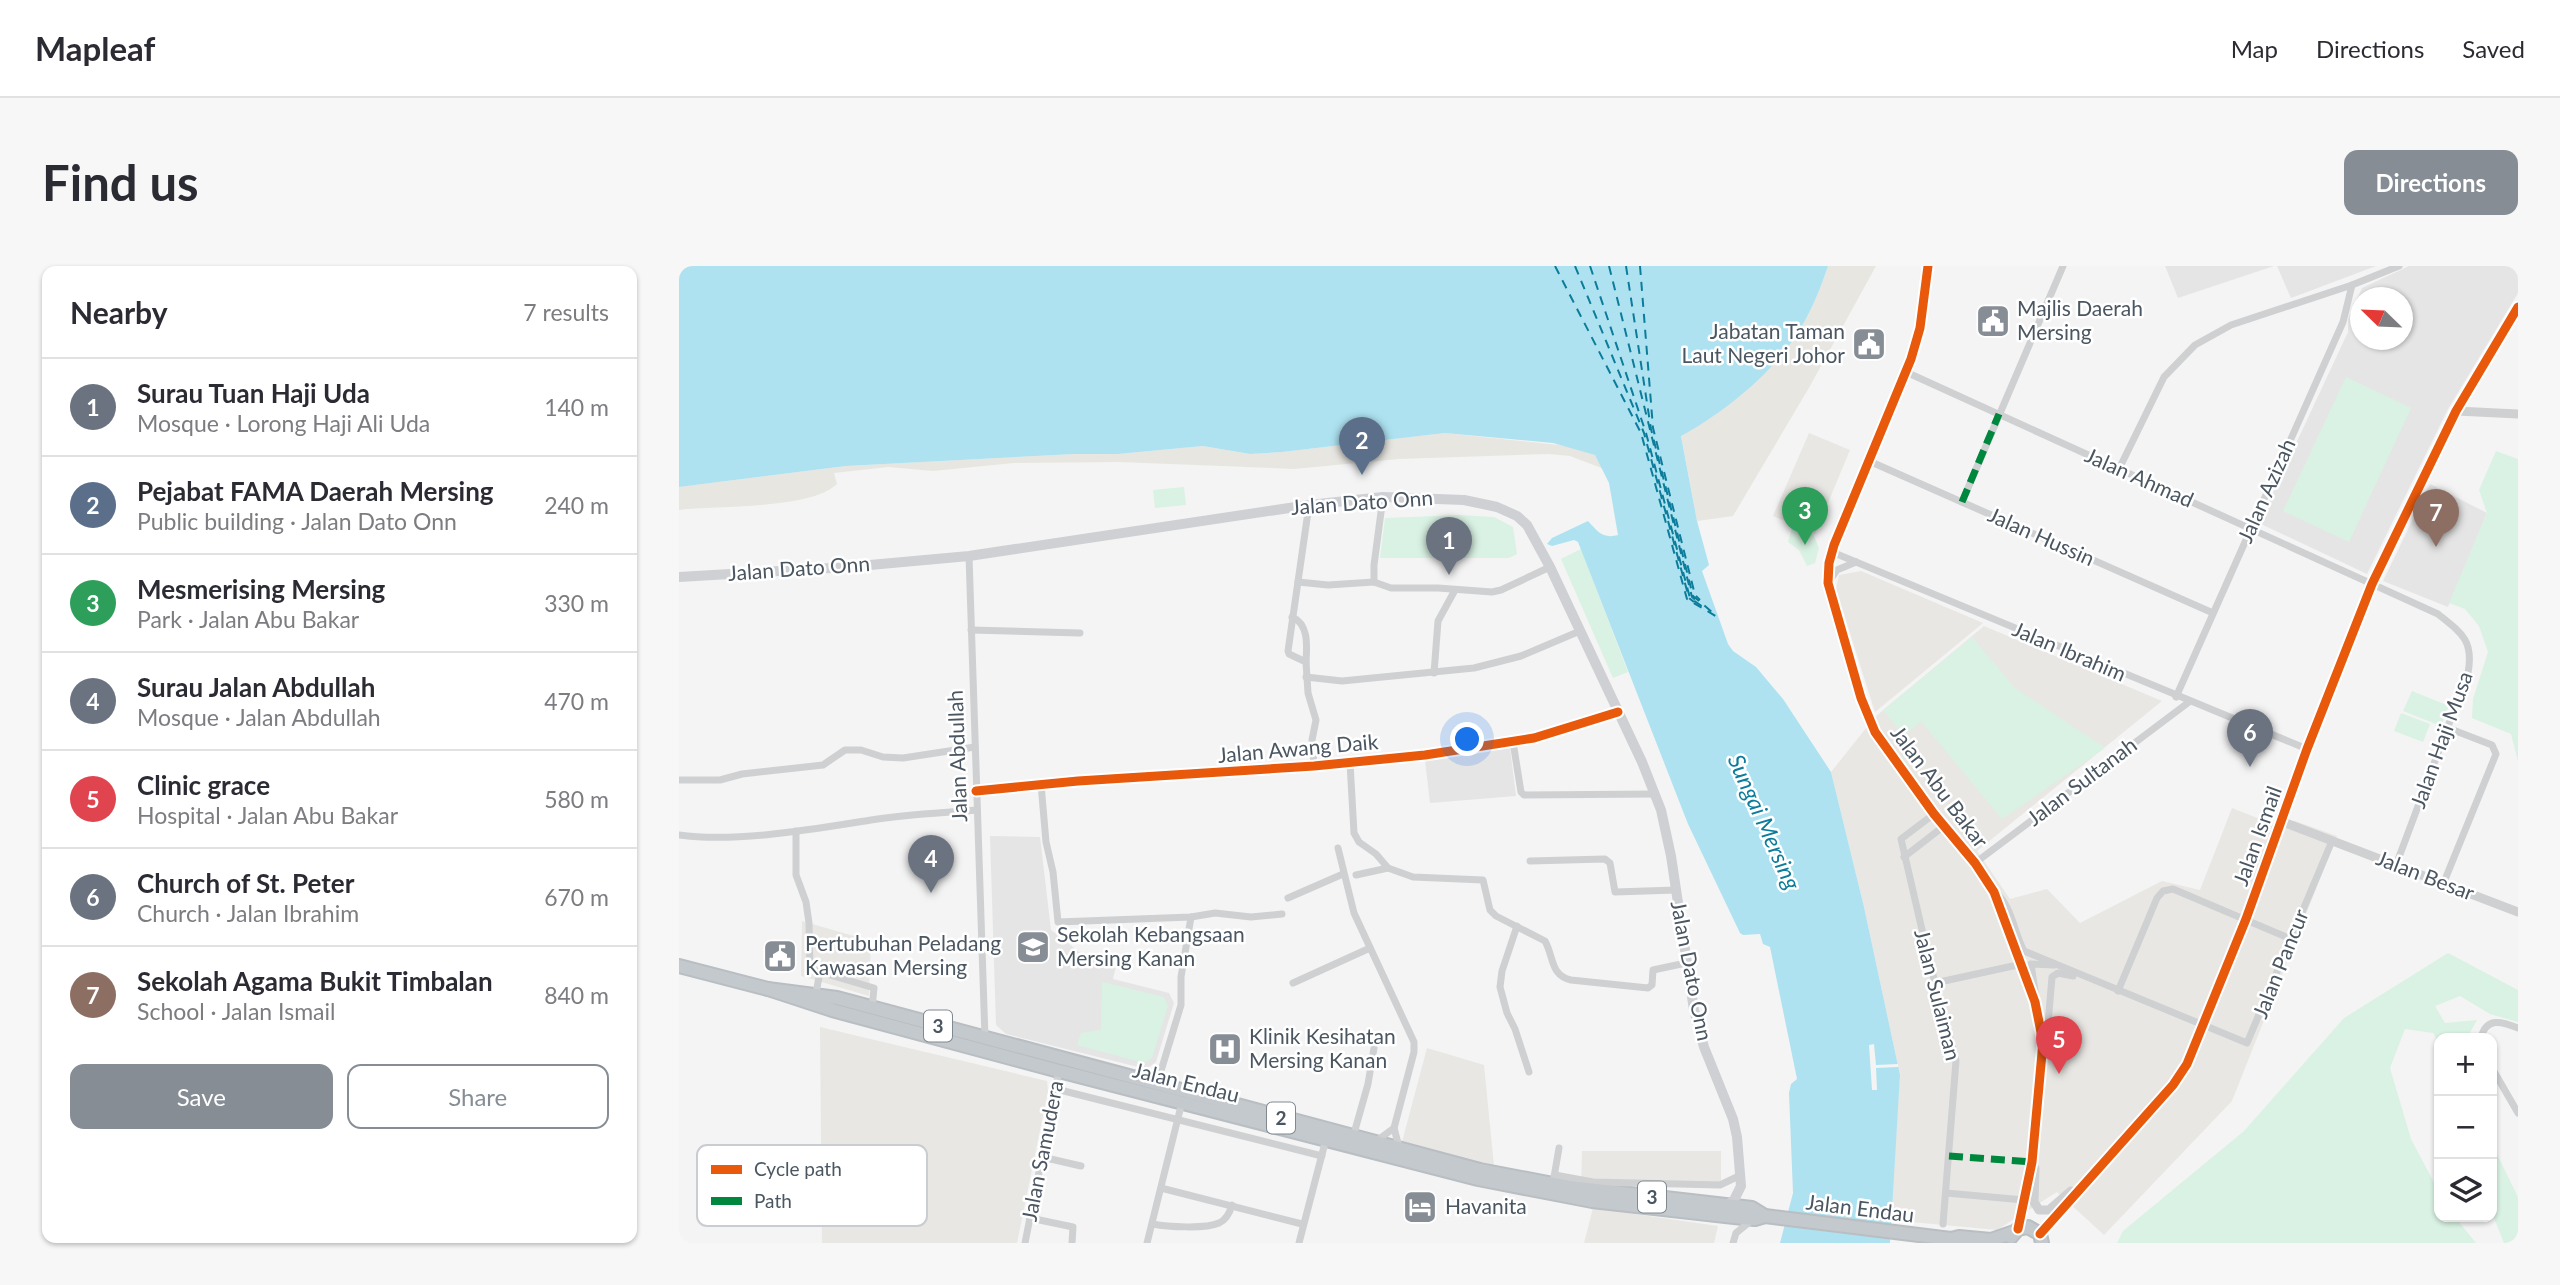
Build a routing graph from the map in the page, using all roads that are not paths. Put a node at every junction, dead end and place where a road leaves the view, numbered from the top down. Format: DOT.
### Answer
graph roads {
  1 [pos="1928,266"];
  2 [pos="2063,266"];
  3 [pos="2399,266"];
  4 [pos="2352,285"];
  5 [pos="2518,307"];
  6 [pos="1906,372"];
  7 [pos="2456,411"];
  8 [pos="1999,414"];
  9 [pos="2518,414"];
  10 [pos="1869,461"];
  11 [pos="2119,469"];
  12 [pos="1384,497"];
  13 [pos="1962,502"];
  14 [pos="1309,505"];
  15 [pos="2250,529"];
  16 [pos="1832,552"];
  17 [pos="969,556"];
  18 [pos="1857,562"];
  19 [pos="1550,567"];
  20 [pos="679,577"];
  21 [pos="1298,582"];
  22 [pos="1374,582"];
  23 [pos="1828,583"];
  24 [pos="2372,584"];
  25 [pos="1454,590"];
  26 [pos="2213,613"];
  27 [pos="1292,617"];
  28 [pos="971,630"];
  29 [pos="1580,631"];
  30 [pos="1080,633"];
  31 [pos="1306,662"];
  32 [pos="1434,673"];
  33 [pos="1306,677"];
  34 [pos="2176,697"];
  35 [pos="2189,702"];
  36 [pos="1618,712"];
  37 [pos="2448,728"];
  38 [pos="1513,742"];
  39 [pos="975,747"];
  40 [pos="2307,749"];
  41 [pos="1350,763"];
  42 [pos="1314,766"];
  43 [pos="679,780"];
  44 [pos="1041,784"];
  45 [pos="976,791"];
  46 [pos="1655,794"];
  47 [pos="977,810"];
  48 [pos="1934,814"];
  49 [pos="2283,822"];
  50 [pos="1944,826"];
  51 [pos="796,831"];
  52 [pos="679,835"];
  53 [pos="2332,841"];
  54 [pos="1338,848"];
  55 [pos="1904,857"];
  56 [pos="1530,861"];
  57 [pos="1975,863"];
  58 [pos="2396,864"];
  59 [pos="1388,868"];
  60 [pos="1343,874"];
  61 [pos="1356,875"];
  62 [pos="2444,882"];
  63 [pos="1676,890"];
  64 [pos="1994,892"];
  65 [pos="1288,898"];
  66 [pos="2517,910"];
  67 [pos="1282,914"];
  68 [pos="1191,917"];
  69 [pos="2246,919"];
  70 [pos="1517,926"];
  71 [pos="2291,939"];
  72 [pos="1370,948"];
  73 [pos="1686,964"];
  74 [pos="2022,964"];
  75 [pos="2056,964"];
  76 [pos="679,966"];
  77 [pos="820,972"];
  78 [pos="2085,977"];
  79 [pos="1935,983"];
  80 [pos="1293,984"];
  81 [pos="2118,991"];
  82 [pos="815,1000"];
  83 [pos="2035,1002"];
  84 [pos="872,1008"];
  85 [pos="2203,1027"];
  86 [pos="2518,1028"];
  87 [pos="2483,1033"];
  88 [pos="2043,1036"];
  89 [pos="985,1039"];
  90 [pos="1374,1048"];
  91 [pos="1060,1066"];
  92 [pos="1529,1072"];
  93 [pos="2497,1077"];
  94 [pos="1157,1085"];
  95 [pos="1056,1089"];
  96 [pos="1182,1102"];
  97 [pos="2518,1113"];
  98 [pos="1178,1119"];
  99 [pos="1394,1128"];
  100 [pos="1353,1137"];
  101 [pos="1326,1139"];
  102 [pos="1374,1142"];
  103 [pos="1559,1148"];
  104 [pos="1403,1153"];
  105 [pos="1322,1156"];
  106 [pos="1042,1157"];
  107 [pos="2032,1163"];
  108 [pos="1081,1166"];
  109 [pos="2099,1167"];
  110 [pos="1480,1170"];
  111 [pos="1554,1180"];
  112 [pos="1741,1180"];
  113 [pos="1593,1186"];
  114 [pos="1161,1188"];
  115 [pos="1946,1194"];
  116 [pos="2024,1200"];
  117 [pos="1232,1205"];
  118 [pos="1727,1211"];
  119 [pos="1757,1214"];
  120 [pos="1030,1218"];
  121 [pos="1153,1224"];
  122 [pos="1302,1224"];
  123 [pos="1943,1224"];
  124 [pos="1736,1233"];
  125 [pos="2014,1235"];
  126 [pos="2041,1239"];
  127 [pos="1954,1242"];
  128 [pos="1025,1243"];
  129 [pos="1072,1243"];
  130 [pos="1147,1243"];
  131 [pos="1299,1243"];
  132 [pos="1733,1243"];
  1 -- 6 [label="street, Jalan Abu Bakar"];
  2 -- 8 [label="street"];
  3 -- 4 [label="street"];
  4 -- 11 [label="street"];
  4 -- 15 [label="street, Jalan Azizah"];
  5 -- 7 [label="street, Jalan Ismail"];
  6 -- 8 [label="street, Jalan Ahmad"];
  6 -- 10 [label="street, Jalan Abu Bakar"];
  7 -- 9 [label="street"];
  7 -- 24 [label="street, Jalan Ismail"];
  8 -- 11 [label="street, Jalan Ahmad"];
  8 -- 13 [label="street"];
  10 -- 13 [label="street, Jalan Hussin"];
  10 -- 16 [label="street, Jalan Abu Bakar"];
  11 -- 15 [label="street, Jalan Ahmad"];
  12 -- 14 [label="main road, Jalan Dato Onn"];
  12 -- 19 [label="main road, Jalan Dato Onn"];
  12 -- 22 [label="street"];
  13 -- 26 [label="street, Jalan Hussin"];
  14 -- 17 [label="main road, Jalan Dato Onn"];
  14 -- 21 [label="street"];
  15 -- 24 [label="street, Jalan Ahmad"];
  15 -- 26 [label="street, Jalan Azizah"];
  16 -- 18 [label="street, Jalan Ibrahim"];
  16 -- 23 [label="street, Jalan Abu Bakar"];
  17 -- 20 [label="main road, Jalan Dato Onn"];
  17 -- 28 [label="street, Jalan Abdullah"];
  18 -- 23 [label="street"];
  18 -- 34 [label="street, Jalan Ibrahim"];
  19 -- 25 [label="street"];
  19 -- 29 [label="main road, Jalan Dato Onn"];
  21 -- 22 [label="street"];
  21 -- 27 [label="street"];
  22 -- 25 [label="street"];
  23 -- 48 [label="street, Jalan Abu Bakar"];
  24 -- 37 [label="street, Jalan Haji Musa"];
  24 -- 40 [label="street, Jalan Ismail"];
  25 -- 32 [label="street"];
  26 -- 34 [label="street, Jalan Azizah"];
  27 -- 31 [label="street"];
  27 -- 31 [label="street"];
  28 -- 30 [label="street"];
  28 -- 39 [label="street, Jalan Abdullah"];
  29 -- 32 [label="street"];
  29 -- 36 [label="main road, Jalan Dato Onn"];
  31 -- 33 [label="street"];
  32 -- 33 [label="street"];
  33 -- 42 [label="street"];
  34 -- 35 [label="street, Jalan Ibrahim"];
  35 -- 40 [label="street, Jalan Ibrahim"];
  35 -- 57 [label="street, Jalan Sultanah"];
  36 -- 38 [label="street, Jalan Awang Daik"];
  36 -- 46 [label="main road, Jalan Dato Onn"];
  37 -- 58 [label="street, Jalan Haji Musa"];
  37 -- 62 [label="street"];
  38 -- 41 [label="street, Jalan Awang Daik"];
  38 -- 46 [label="street"];
  39 -- 43 [label="street"];
  39 -- 45 [label="street, Jalan Abdullah"];
  40 -- 49 [label="street, Jalan Ismail"];
  41 -- 42 [label="street, Jalan Awang Daik"];
  41 -- 59 [label="street"];
  42 -- 44 [label="street, Jalan Awang Daik"];
  44 -- 45 [label="street, Jalan Awang Daik"];
  44 -- 68 [label="street"];
  45 -- 47 [label="street, Jalan Abdullah"];
  46 -- 63 [label="main road, Jalan Dato Onn"];
  47 -- 51 [label="street"];
  47 -- 89 [label="street, Jalan Abdullah"];
  48 -- 50 [label="street, Jalan Abu Bakar"];
  48 -- 55 [label="street, Jalan Sulaiman"];
  49 -- 53 [label="street, Jalan Besar"];
  49 -- 69 [label="street, Jalan Ismail"];
  50 -- 55 [label="street"];
  50 -- 57 [label="street, Jalan Abu Bakar"];
  51 -- 52 [label="street"];
  51 -- 77 [label="street"];
  53 -- 58 [label="street, Jalan Besar"];
  53 -- 71 [label="street, Jalan Pancur"];
  54 -- 60 [label="street"];
  55 -- 79 [label="street, Jalan Sulaiman"];
  56 -- 63 [label="street"];
  57 -- 64 [label="street, Jalan Abu Bakar"];
  58 -- 62 [label="street, Jalan Besar"];
  59 -- 61 [label="street"];
  59 -- 70 [label="street"];
  60 -- 65 [label="street"];
  60 -- 72 [label="street"];
  62 -- 66 [label="street, Jalan Besar"];
  63 -- 73 [label="main road, Jalan Dato Onn"];
  64 -- 74 [label="street, Jalan Abu Bakar"];
  64 -- 75 [label="street"];
  67 -- 68 [label="street"];
  68 -- 94 [label="street"];
  69 -- 71 [label="street"];
  69 -- 81 [label="street"];
  69 -- 85 [label="street, Jalan Ismail"];
  70 -- 73 [label="street"];
  70 -- 92 [label="street"];
  71 -- 85 [label="street, Jalan Pancur"];
  72 -- 80 [label="street"];
  72 -- 99 [label="street"];
  73 -- 112 [label="main road, Jalan Dato Onn"];
  74 -- 79 [label="street"];
  74 -- 83 [label="street, Jalan Abu Bakar"];
  75 -- 78 [label="street"];
  75 -- 83 [label="street"];
  76 -- 82 [label="highway, Jalan Endau / 3"];
  77 -- 82 [label="street"];
  77 -- 84 [label="street"];
  78 -- 81 [label="street"];
  78 -- 88 [label="street"];
  79 -- 115 [label="street, Jalan Sulaiman"];
  81 -- 85 [label="street"];
  82 -- 84 [label="highway, Jalan Endau / 3"];
  82 -- 91 [label="highway, Jalan Endau / 3"];
  83 -- 88 [label="street, Jalan Abu Bakar"];
  84 -- 89 [label="highway, Jalan Endau / 3"];
  85 -- 109 [label="street, Jalan Ismail"];
  86 -- 87 [label="street"];
  88 -- 107 [label="street, Jalan Abu Bakar"];
  89 -- 91 [label="highway, Jalan Endau / 3"];
  90 -- 100 [label="street"];
  91 -- 94 [label="highway, Jalan Endau / 3"];
  91 -- 95 [label="street, Jalan Samudera"];
  91 -- 96 [label="highway, Jalan Endau / 3"];
  93 -- 97 [label="street"];
  94 -- 100 [label="highway, Jalan Endau / 2"];
  95 -- 98 [label="street"];
  95 -- 106 [label="street, Jalan Samudera"];
  96 -- 98 [label="street"];
  96 -- 101 [label="highway, Jalan Endau / 3"];
  98 -- 105 [label="street"];
  98 -- 114 [label="street"];
  99 -- 102 [label="street"];
  99 -- 104 [label="street"];
  100 -- 102 [label="highway, Jalan Endau / 2"];
  101 -- 104 [label="highway, Jalan Endau / 3"];
  101 -- 105 [label="street"];
  102 -- 104 [label="highway, Jalan Endau / 2"];
  103 -- 111 [label="street"];
  104 -- 110 [label="highway, Jalan Endau / 2"];
  104 -- 118 [label="highway, Jalan Endau / 3"];
  105 -- 122 [label="street"];
  106 -- 108 [label="street"];
  106 -- 120 [label="street, Jalan Samudera"];
  107 -- 109 [label="street"];
  107 -- 116 [label="street, Jalan Abu Bakar"];
  109 -- 126 [label="street, Jalan Ismail"];
  110 -- 111 [label="highway, Jalan Endau / 3"];
  111 -- 113 [label="highway, Jalan Endau / 3"];
  112 -- 113 [label="street"];
  112 -- 118 [label="main road"];
  112 -- 119 [label="main road, Jalan Dato Onn"];
  113 -- 118 [label="highway, Jalan Endau / 3"];
  114 -- 117 [label="street"];
  114 -- 121 [label="street"];
  115 -- 116 [label="street"];
  115 -- 123 [label="street, Jalan Sulaiman"];
  116 -- 125 [label="street, Jalan Abu Bakar"];
  117 -- 121 [label="street"];
  117 -- 122 [label="street"];
  118 -- 119 [label="highway, Jalan Endau / 3"];
  118 -- 124 [label="street"];
  119 -- 124 [label="street"];
  119 -- 127 [label="highway, Jalan Endau / 3"];
  120 -- 128 [label="street, Jalan Samudera"];
  120 -- 129 [label="street"];
  121 -- 130 [label="street"];
  122 -- 131 [label="street"];
  124 -- 132 [label="street"];
  125 -- 126 [label="highway, 3"];
  125 -- 127 [label="highway, Jalan Endau / 3"];
}
